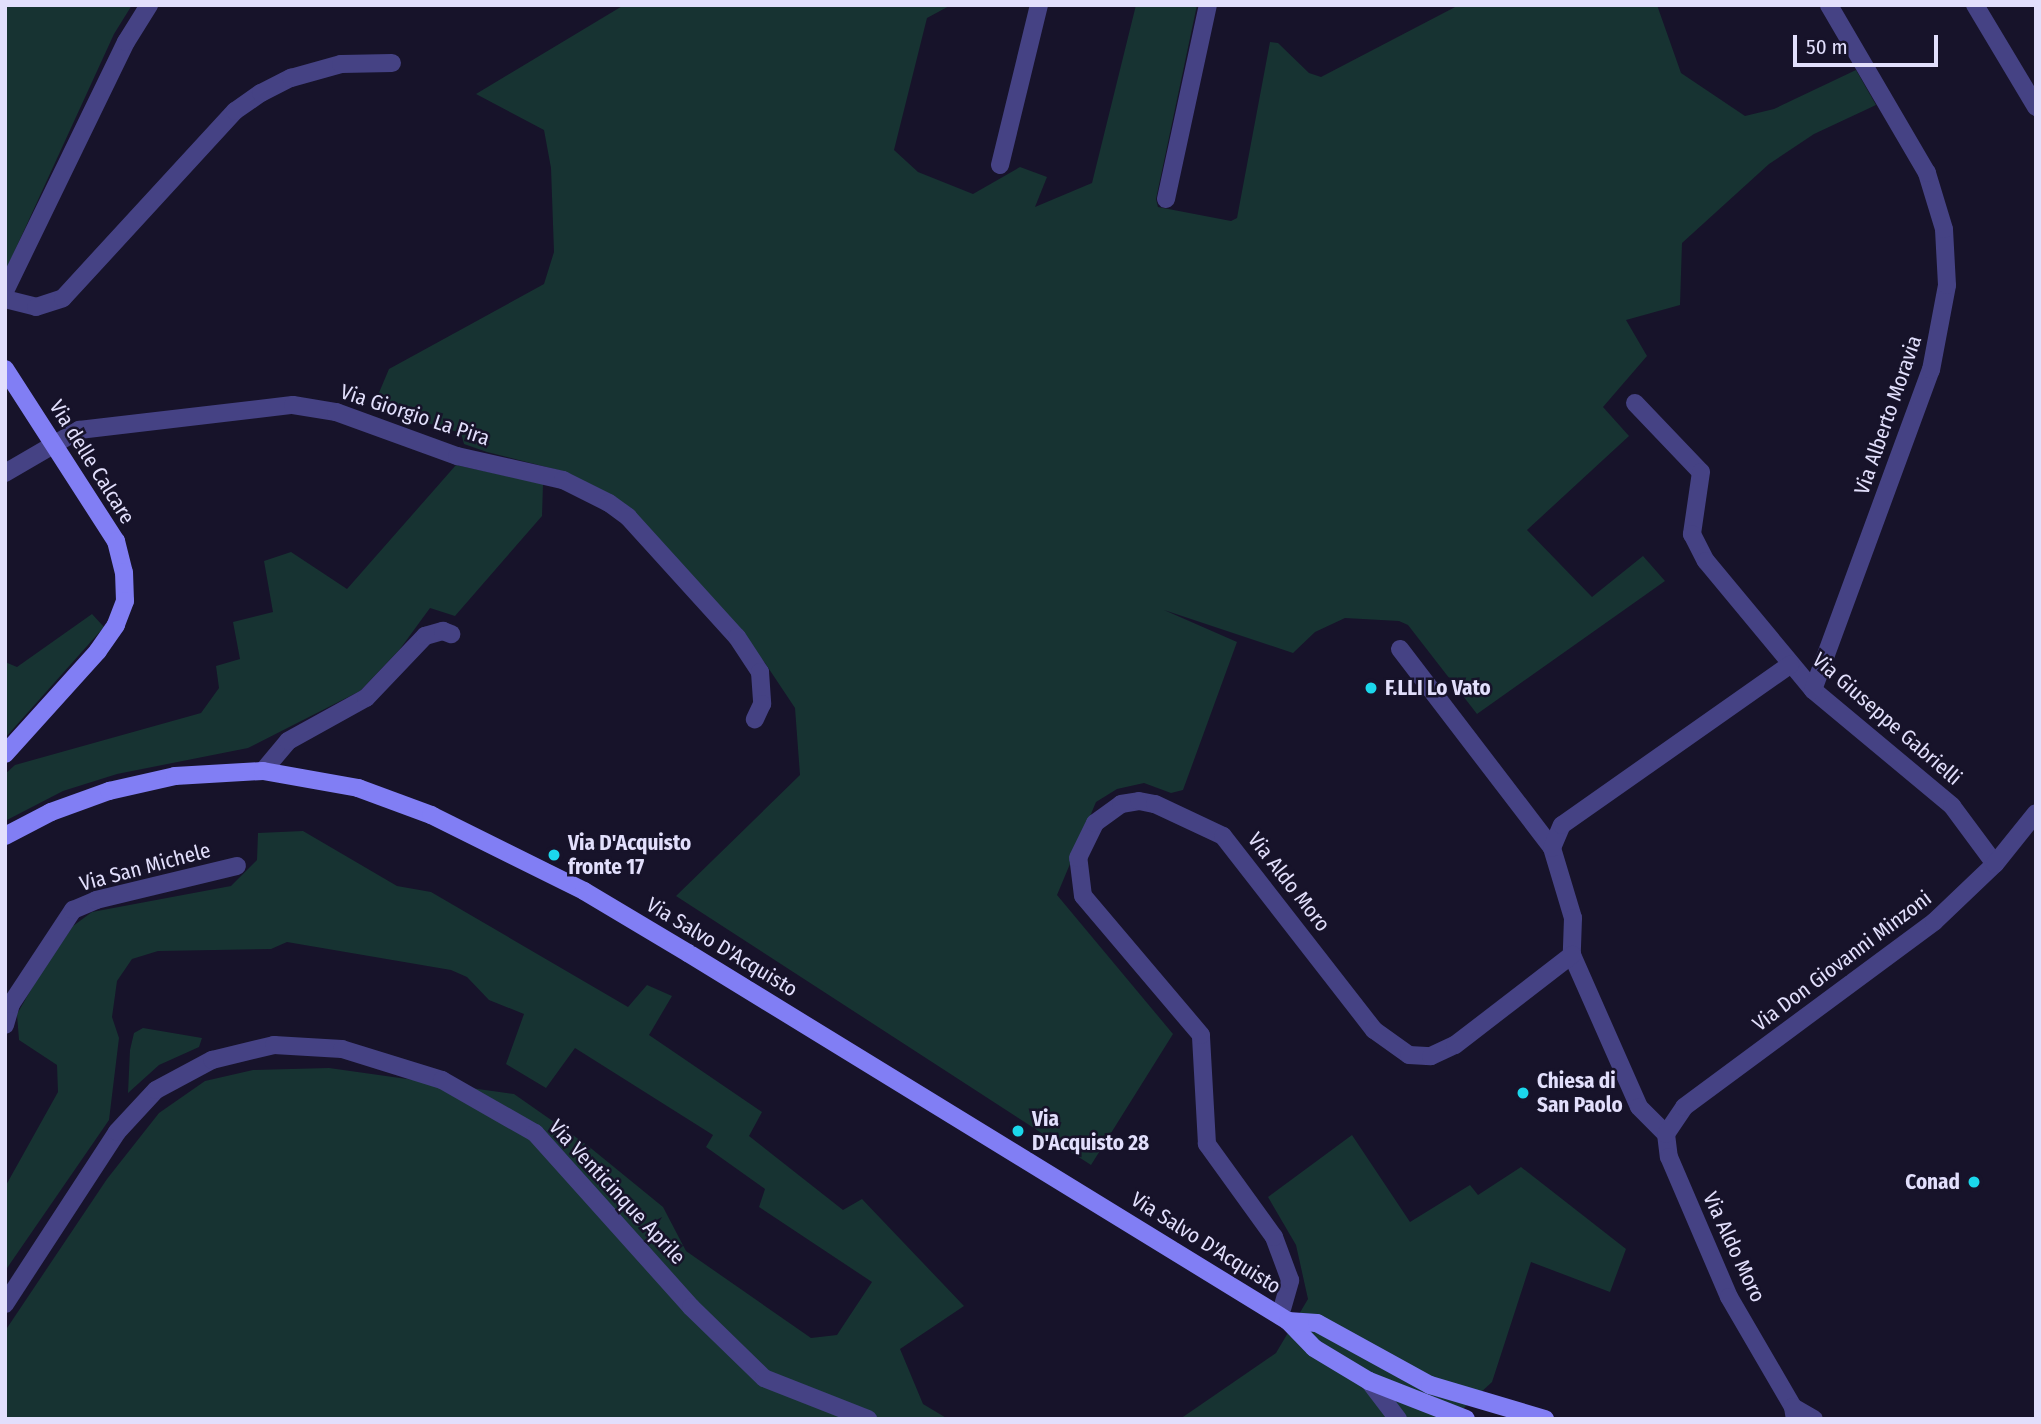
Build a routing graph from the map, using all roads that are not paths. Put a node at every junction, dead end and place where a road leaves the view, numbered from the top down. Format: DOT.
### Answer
graph roads {
  1 [pos="149,5"];
  2 [pos="1039,5"];
  3 [pos="1208,5"];
  4 [pos="1829,5"];
  5 [pos="1975,5"];
  6 [pos="392,63"];
  7 [pos="2036,107"];
  8 [pos="1000,165"];
  9 [pos="1166,199"];
  10 [pos="5,291"];
  11 [pos="5,299"];
  12 [pos="5,369"];
  13 [pos="1635,403"];
  14 [pos="54,442"];
  15 [pos="5,473"];
  16 [pos="451,634"];
  17 [pos="1400,649"];
  18 [pos="1790,665"];
  19 [pos="1814,690"];
  20 [pos="755,719"];
  21 [pos="5,754"];
  22 [pos="263,771"];
  23 [pos="2036,813"];
  24 [pos="5,836"];
  25 [pos="1552,848"];
  26 [pos="1995,864"];
  27 [pos="237,866"];
  28 [pos="1572,955"];
  29 [pos="5,1025"];
  30 [pos="1667,1134"];
  31 [pos="5,1304"];
  32 [pos="1284,1318"];
  33 [pos="1369,1381"];
  34 [pos="1445,1390"];
  35 [pos="1794,1413"];
  36 [pos="1436,1416"];
  37 [pos="868,1419"];
  38 [pos="1398,1419"];
  39 [pos="1466,1419"];
  40 [pos="1545,1419"];
  41 [pos="1814,1419"];
  1 -- 10 [label="street"];
  2 -- 8 [label="street"];
  3 -- 9 [label="street"];
  4 -- 19 [label="street, Via Alberto Moravia"];
  5 -- 7 [label="street"];
  6 -- 11 [label="street"];
  12 -- 14 [label="street, Via delle Calcare"];
  13 -- 18 [label="street, Via Giuseppe Gabrielli"];
  14 -- 15 [label="street, Via Giorgio La Pira"];
  14 -- 20 [label="street, Via Giorgio La Pira"];
  14 -- 21 [label="street, Via delle Calcare"];
  16 -- 22 [label="street"];
  17 -- 25 [label="street"];
  18 -- 19 [label="street, Via Giuseppe Gabrielli"];
  18 -- 25 [label="street"];
  19 -- 26 [label="street, Via Giuseppe Gabrielli"];
  22 -- 24 [label="street, Via Salvo D'Acquisto"];
  22 -- 32 [label="street, Via Salvo D'Acquisto"];
  23 -- 26 [label="street, Via Don Giovanni Minzoni"];
  25 -- 28 [label="street"];
  26 -- 30 [label="street, Via Don Giovanni Minzoni"];
  27 -- 29 [label="street, Via San Michele"];
  28 -- 30 [label="street"];
  28 -- 32 [label="street, Via Aldo Moro"];
  30 -- 35 [label="street, Via Aldo Moro"];
  31 -- 37 [label="street, Via Venticinque Aprile"];
  32 -- 33 [label="street, Via Salvo D'Acquisto"];
  32 -- 34 [label="street, Via Salvo D'Acquisto"];
  33 -- 36 [label="street, Via Salvo D'Acquisto"];
  33 -- 38 [label="street"];
  34 -- 36 [label="street"];
  34 -- 40 [label="street, Via Salvo D'Acquisto"];
  35 -- 41 [label="street"];
  36 -- 39 [label="street, Via Salvo D'Acquisto"];
}
